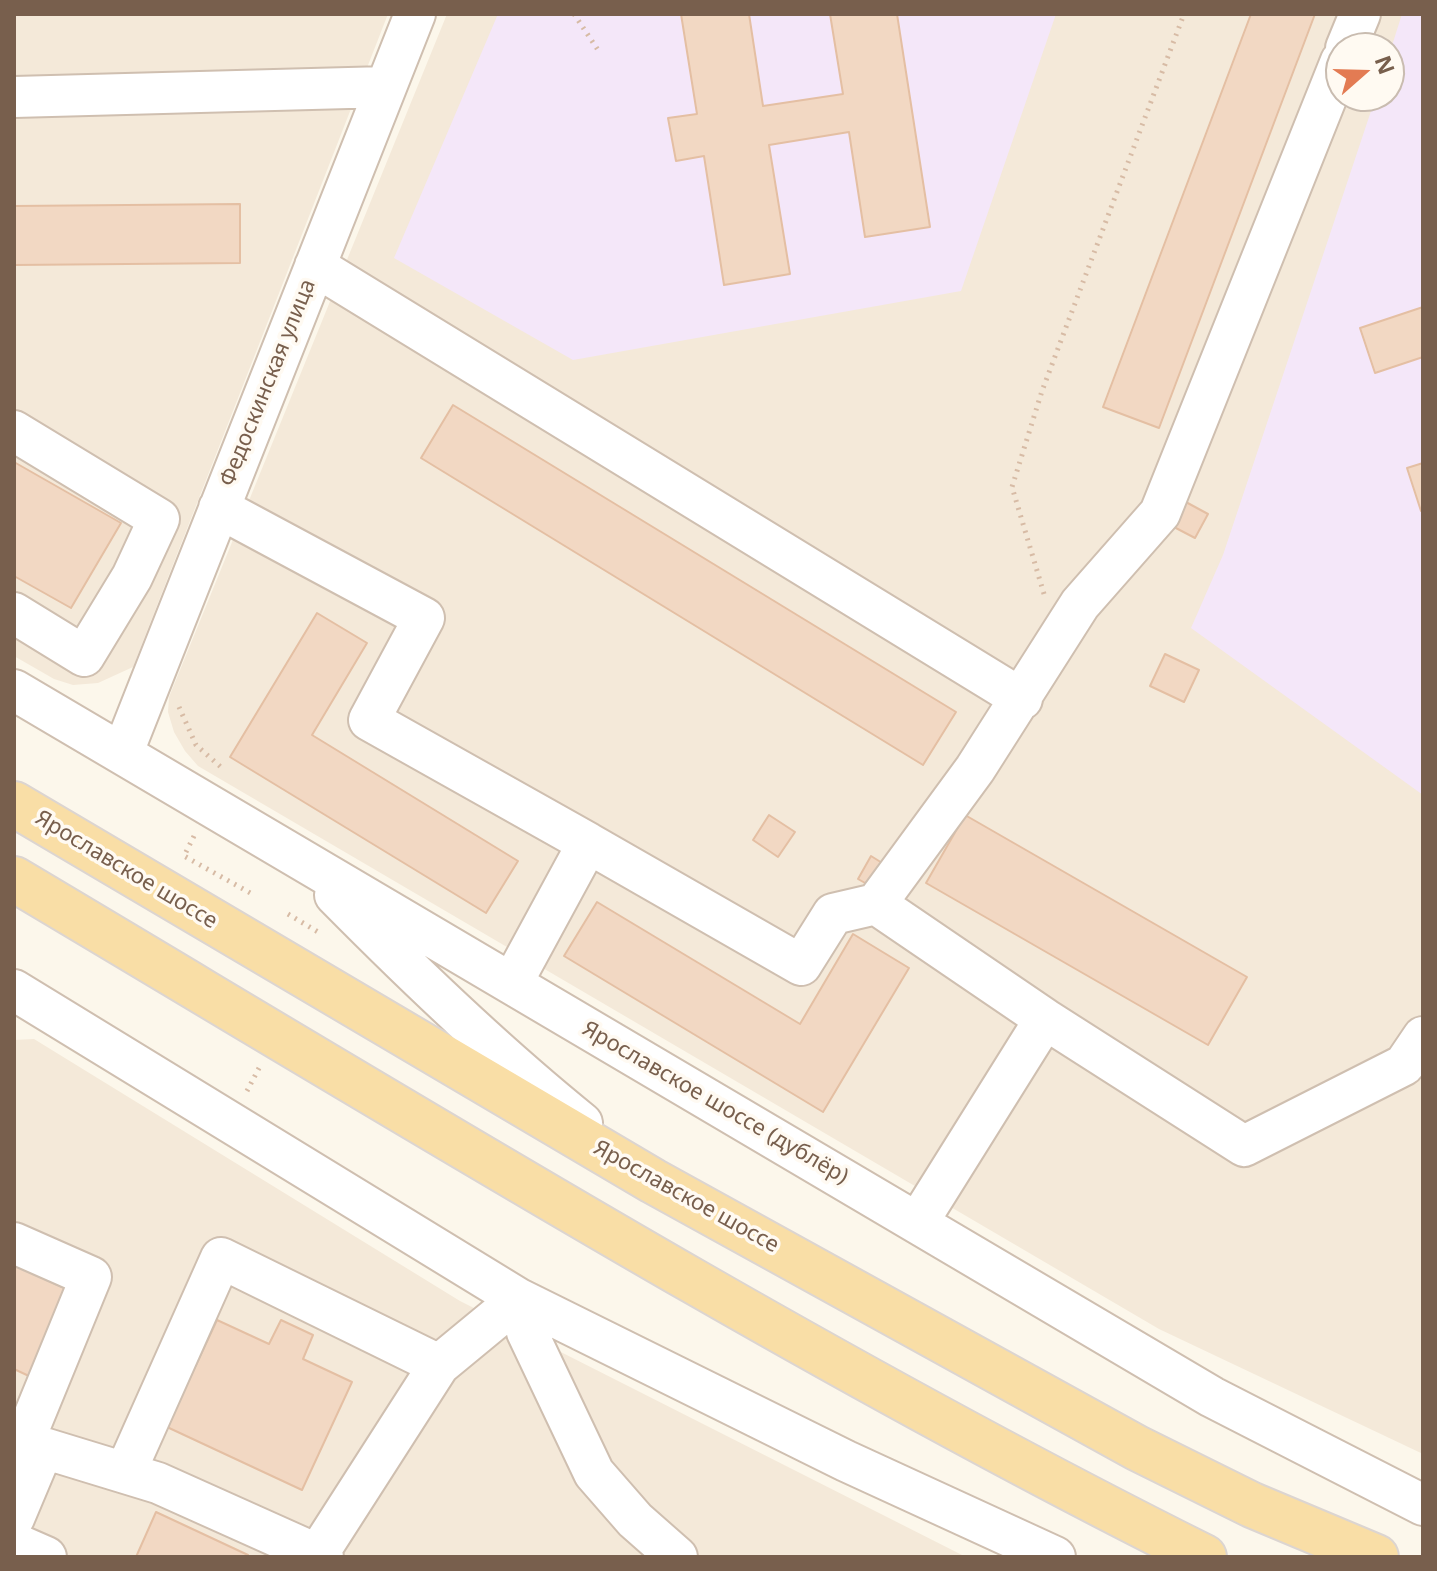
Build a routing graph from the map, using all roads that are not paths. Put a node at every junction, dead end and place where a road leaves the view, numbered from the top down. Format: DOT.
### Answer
graph roads {
  1 [pos="415,14"];
  2 [pos="386,87"];
  3 [pos="14,97"];
  4 [pos="1325,101"];
  5 [pos="315,266"];
  6 [pos="14,431"];
  7 [pos="159,519"];
  8 [pos="213,522"];
  9 [pos="14,613"];
  10 [pos="14,690"];
  11 [pos="1022,699"];
  12 [pos="123,752"];
  13 [pos="14,804"];
  14 [pos="588,843"];
  15 [pos="299,857"];
  16 [pos="14,879"];
  17 [pos="876,904"];
  18 [pos="512,983"];
  19 [pos="14,990"];
  20 [pos="1045,1019"];
  21 [pos="1417,1054"];
  22 [pos="653,1181"];
  23 [pos="918,1222"];
  24 [pos="14,1243"];
  25 [pos="519,1299"];
  26 [pos="439,1365"];
  27 [pos="27,1444"];
  28 [pos="125,1473"];
  29 [pos="1423,1505"];
  30 [pos="14,1518"];
  31 [pos="14,1543"];
  32 [pos="321,1555"];
  33 [pos="46,1557"];
  34 [pos="677,1557"];
  35 [pos="1055,1557"];
  36 [pos="1204,1557"];
  37 [pos="1376,1557"];
  1 -- 2 [label="street, Федоскинская улица"];
  2 -- 3 [label="street"];
  2 -- 5 [label="street, Федоскинская улица"];
  4 -- 11 [label="street"];
  5 -- 8 [label="street, Федоскинская улица"];
  5 -- 11 [label="street"];
  6 -- 7 [label="street"];
  7 -- 8 [label="street"];
  7 -- 9 [label="street"];
  8 -- 12 [label="street, Федоскинская улица"];
  8 -- 14 [label="street"];
  10 -- 12 [label="street, Ярославское шоссе (дублёр)"];
  11 -- 17 [label="street"];
  12 -- 15 [label="street, Ярославское шоссе (дублёр)"];
  13 -- 22 [label="main road, Ярославское шоссе"];
  14 -- 17 [label="street"];
  14 -- 18 [label="street"];
  15 -- 18 [label="street, Ярославское шоссе (дублёр)"];
  15 -- 22 [label="street"];
  16 -- 36 [label="main road"];
  17 -- 20 [label="street"];
  18 -- 23 [label="street, Ярославское шоссе (дублёр)"];
  19 -- 25 [label="street"];
  20 -- 21 [label="street"];
  20 -- 23 [label="street"];
  22 -- 37 [label="main road, Ярославское шоссе"];
  23 -- 29 [label="street, Ярославское шоссе (дублёр)"];
  24 -- 27 [label="street"];
  25 -- 26 [label="street"];
  25 -- 34 [label="street"];
  25 -- 35 [label="street"];
  26 -- 28 [label="street"];
  26 -- 32 [label="street"];
  27 -- 28 [label="street"];
  27 -- 30 [label="street"];
  28 -- 32 [label="street"];
  31 -- 33 [label="street"];
}
